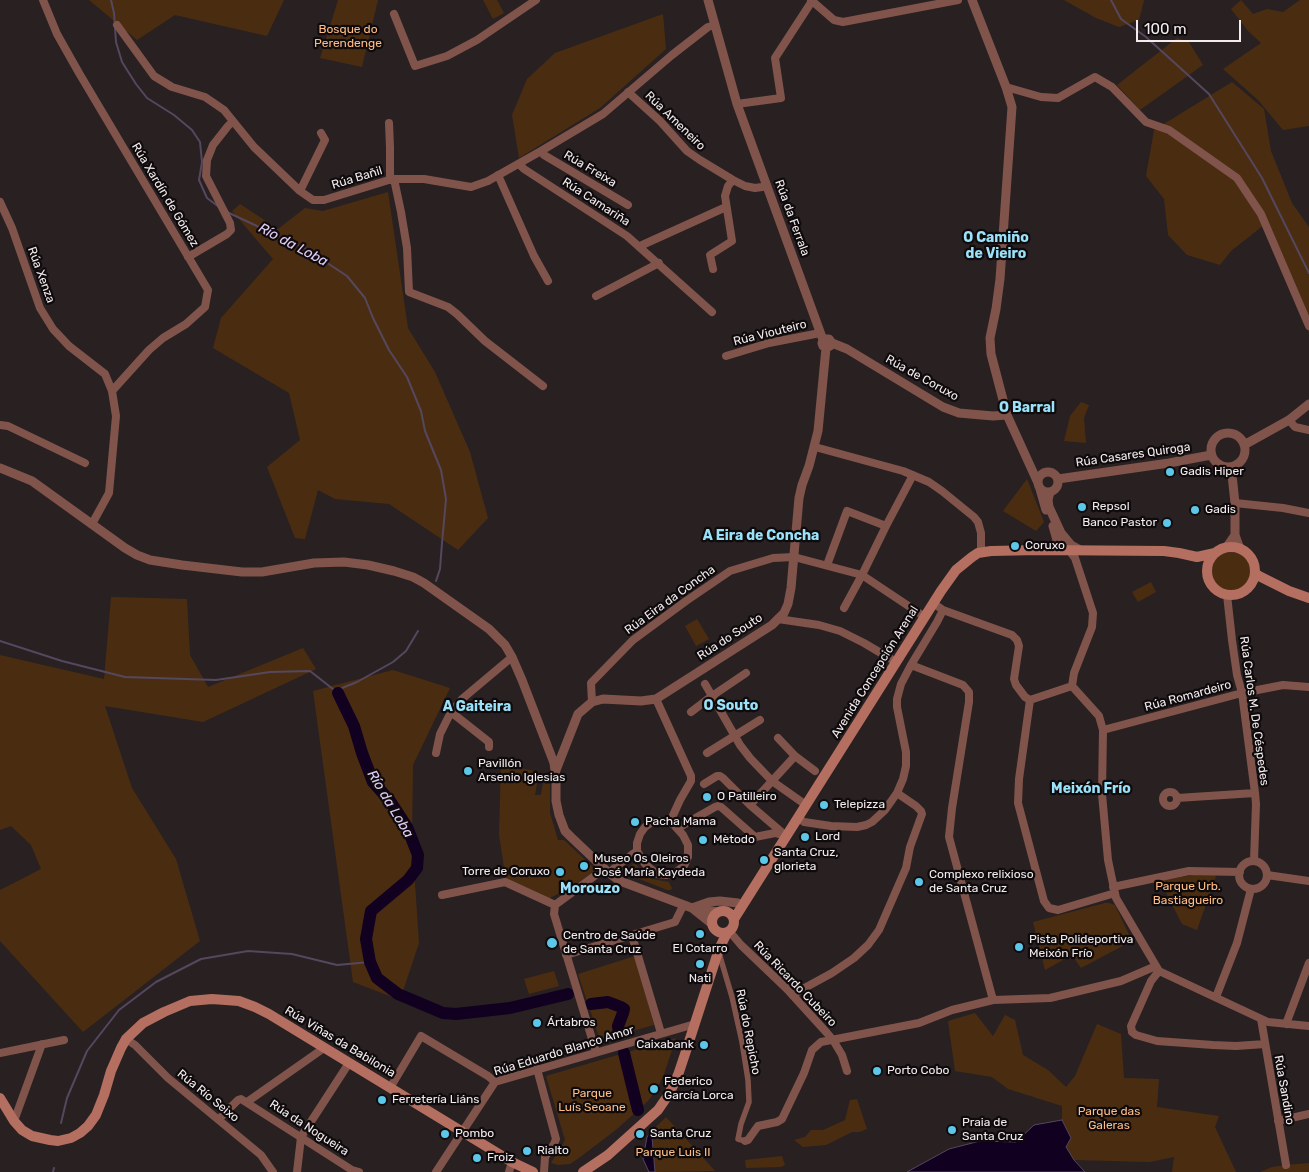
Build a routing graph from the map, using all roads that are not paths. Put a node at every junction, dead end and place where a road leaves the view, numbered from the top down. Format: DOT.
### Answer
graph roads {
  1 [pos="43,0"];
  2 [pos="536,0"];
  3 [pos="708,0"];
  4 [pos="811,0"];
  5 [pos="958,0"];
  6 [pos="972,0"];
  7 [pos="394,14"];
  8 [pos="117,25"];
  9 [pos="715,25"];
  10 [pos="1006,87"];
  11 [pos="628,92"];
  12 [pos="737,104"];
  13 [pos="233,122"];
  14 [pos="389,122"];
  15 [pos="321,133"];
  16 [pos="541,151"];
  17 [pos="519,164"];
  18 [pos="498,176"];
  19 [pos="392,180"];
  20 [pos="733,180"];
  21 [pos="766,186"];
  22 [pos="300,191"];
  23 [pos="0,202"];
  24 [pos="628,205"];
  25 [pos="726,207"];
  26 [pos="640,246"];
  27 [pos="188,257"];
  28 [pos="659,263"];
  29 [pos="713,269"];
  30 [pos="548,281"];
  31 [pos="596,296"];
  32 [pos="712,312"];
  33 [pos="1309,326"];
  34 [pos="825,341"];
  35 [pos="726,356"];
  36 [pos="543,386"];
  37 [pos="112,391"];
  38 [pos="1309,404"];
  39 [pos="1007,415"];
  40 [pos="1289,420"];
  41 [pos="0,425"];
  42 [pos="1309,430"];
  43 [pos="1244,445"];
  44 [pos="815,447"];
  45 [pos="1212,456"];
  46 [pos="85,463"];
  47 [pos="1030,467"];
  48 [pos="0,468"];
  49 [pos="1232,469"];
  50 [pos="1043,474"];
  51 [pos="913,475"];
  52 [pos="1058,479"];
  53 [pos="1039,486"];
  54 [pos="1050,492"];
  55 [pos="1235,503"];
  56 [pos="1309,513"];
  57 [pos="92,524"];
  58 [pos="886,526"];
  59 [pos="1236,535"];
  60 [pos="1226,548"];
  61 [pos="1240,549"];
  62 [pos="1051,550"];
  63 [pos="1075,550"];
  64 [pos="1164,551"];
  65 [pos="981,553"];
  66 [pos="1216,553"];
  67 [pos="794,557"];
  68 [pos="827,565"];
  69 [pos="1207,570"];
  70 [pos="1255,573"];
  71 [pos="862,575"];
  72 [pos="1289,591"];
  73 [pos="1244,592"];
  74 [pos="1227,595"];
  75 [pos="1309,598"];
  76 [pos="933,603"];
  77 [pos="844,608"];
  78 [pos="943,610"];
  79 [pos="925,616"];
  80 [pos="778,619"];
  81 [pos="512,657"];
  82 [pos="896,662"];
  83 [pos="911,665"];
  84 [pos="746,673"];
  85 [pos="704,684"];
  86 [pos="1072,686"];
  87 [pos="1309,687"];
  88 [pos="1242,693"];
  89 [pos="712,696"];
  90 [pos="656,699"];
  91 [pos="1030,700"];
  92 [pos="592,702"];
  93 [pos="451,712"];
  94 [pos="691,712"];
  95 [pos="760,720"];
  96 [pos="1103,730"];
  97 [pos="735,735"];
  98 [pos="778,738"];
  99 [pos="489,747"];
  100 [pos="436,753"];
  101 [pos="707,753"];
  102 [pos="795,756"];
  103 [pos="556,770"];
  104 [pos="815,770"];
  105 [pos="772,781"];
  106 [pos="704,784"];
  107 [pos="896,793"];
  108 [pos="1255,793"];
  109 [pos="1177,798"];
  110 [pos="750,805"];
  111 [pos="806,805"];
  112 [pos="798,818"];
  113 [pos="670,822"];
  114 [pos="678,828"];
  115 [pos="786,836"];
  116 [pos="637,851"];
  117 [pos="1254,861"];
  118 [pos="606,871"];
  119 [pos="1240,872"];
  120 [pos="1267,876"];
  121 [pos="1309,881"];
  122 [pos="1251,889"];
  123 [pos="1114,890"];
  124 [pos="442,894"];
  125 [pos="748,898"];
  126 [pos="738,903"];
  127 [pos="555,905"];
  128 [pos="690,907"];
  129 [pos="721,912"];
  130 [pos="734,919"];
  131 [pos="722,930"];
  132 [pos="632,936"];
  133 [pos="737,941"];
  134 [pos="720,949"];
  135 [pos="566,955"];
  136 [pos="1309,963"];
  137 [pos="1158,968"];
  138 [pos="793,996"];
  139 [pos="1216,997"];
  140 [pos="993,1000"];
  141 [pos="1261,1019"];
  142 [pos="695,1024"];
  143 [pos="1286,1024"];
  144 [pos="1309,1026"];
  145 [pos="661,1033"];
  146 [pos="126,1039"];
  147 [pos="64,1040"];
  148 [pos="833,1040"];
  149 [pos="42,1044"];
  150 [pos="1265,1044"];
  151 [pos="324,1048"];
  152 [pos="596,1052"];
  153 [pos="0,1053"];
  154 [pos="349,1062"];
  155 [pos="537,1069"];
  156 [pos="847,1071"];
  157 [pos="495,1082"];
  158 [pos="390,1088"];
  159 [pos="0,1098"];
  160 [pos="247,1102"];
  161 [pos="1309,1114"];
  162 [pos="219,1119"];
  163 [pos="14,1121"];
  164 [pos="1278,1121"];
  165 [pos="463,1132"];
  166 [pos="301,1136"];
  167 [pos="745,1141"];
  168 [pos="1286,1165"];
  169 [pos="510,1167"];
  170 [pos="274,1172"];
  171 [pos="297,1172"];
  172 [pos="359,1172"];
  173 [pos="436,1172"];
  174 [pos="533,1172"];
  175 [pos="544,1172"];
  176 [pos="583,1172"];
  1 -- 27 [label="street, Rúa Xardín de Gómez"];
  2 -- 7 [label="street"];
  3 -- 9 [label="street, Rúa da Ferrala"];
  4 -- 5 [label="street"];
  4 -- 12 [label="street"];
  6 -- 10 [label="street"];
  8 -- 13 [label="street, Rúa Bañil"];
  9 -- 11 [label="street, Rúa Bañil"];
  9 -- 12 [label="street, Rúa da Ferrala"];
  10 -- 33 [label="street"];
  10 -- 39 [label="street"];
  11 -- 16 [label="street, Rúa Bañil"];
  11 -- 20 [label="street, Rúa Ameneiro"];
  12 -- 21 [label="street, Rúa da Ferrala"];
  13 -- 22 [label="street, Rúa Bañil"];
  13 -- 27 [label="street"];
  14 -- 19 [label="street"];
  15 -- 22 [label="street"];
  16 -- 17 [label="street, Rúa Bañil"];
  16 -- 24 [label="street, Rúa Freixa"];
  17 -- 18 [label="street, Rúa Bañil"];
  17 -- 26 [label="street, Rúa Camariña"];
  18 -- 19 [label="street, Rúa Bañil"];
  18 -- 30 [label="street"];
  19 -- 22 [label="street, Rúa Bañil"];
  19 -- 36 [label="street"];
  20 -- 21 [label="street, Rúa Ameneiro"];
  20 -- 25 [label="street"];
  21 -- 34 [label="street, Rúa da Ferrala"];
  23 -- 37 [label="street, Rúa Xenza"];
  25 -- 26 [label="street"];
  25 -- 29 [label="street"];
  26 -- 28 [label="street, Rúa Camariña"];
  27 -- 37 [label="street, Rúa Xardín de Gómez"];
  28 -- 31 [label="street"];
  28 -- 32 [label="street, Rúa Camariña"];
  34 -- 35 [label="street, Rúa Viouteiro"];
  34 -- 39 [label="street, Rúa de Coruxo"];
  34 -- 44 [label="street, Rúa do Souto"];
  37 -- 57 [label="street"];
  38 -- 40 [label="street"];
  39 -- 47 [label="street"];
  40 -- 42 [label="street"];
  40 -- 43 [label="street"];
  41 -- 46 [label="street"];
  43 -- 45 [label="street"];
  43 -- 49 [label="street"];
  44 -- 51 [label="street"];
  44 -- 67 [label="street, Rúa do Souto"];
  45 -- 49 [label="street"];
  45 -- 52 [label="street, Rúa Casares Quiroga"];
  47 -- 50 [label="street"];
  47 -- 53 [label="street"];
  48 -- 57 [label="street"];
  49 -- 55 [label="street"];
  50 -- 52 [label="street"];
  50 -- 53 [label="street"];
  51 -- 58 [label="street"];
  51 -- 65 [label="street"];
  52 -- 54 [label="street"];
  53 -- 54 [label="street"];
  53 -- 62 [label="street"];
  54 -- 63 [label="street"];
  55 -- 56 [label="street"];
  55 -- 59 [label="street"];
  57 -- 81 [label="street"];
  58 -- 68 [label="street"];
  58 -- 71 [label="street"];
  59 -- 60 [label="street"];
  59 -- 61 [label="street"];
  60 -- 61 [label="main road"];
  60 -- 66 [label="main road"];
  61 -- 70 [label="main road"];
  62 -- 63 [label="main road, Avenida Concepción Arenal"];
  62 -- 65 [label="main road, Avenida Concepción Arenal"];
  63 -- 64 [label="main road, Avenida Concepción Arenal"];
  63 -- 86 [label="street"];
  64 -- 66 [label="main road"];
  64 -- 69 [label="main road"];
  65 -- 76 [label="main road, Avenida Concepción Arenal"];
  66 -- 69 [label="main road"];
  67 -- 68 [label="street, Rúa Eira da Concha"];
  67 -- 80 [label="street, Rúa do Souto"];
  67 -- 92 [label="street, Rúa Eira da Concha"];
  68 -- 71 [label="street, Rúa Eira da Concha"];
  69 -- 74 [label="main road"];
  70 -- 72 [label="main road"];
  70 -- 73 [label="main road"];
  71 -- 77 [label="street"];
  71 -- 79 [label="street, Rúa Eira da Concha"];
  72 -- 73 [label="main road"];
  72 -- 75 [label="main road"];
  73 -- 74 [label="main road"];
  74 -- 88 [label="street, Rúa Carlos M. De Céspedes"];
  76 -- 78 [label="street"];
  76 -- 79 [label="main road, Avenida Concepción Arenal"];
  78 -- 83 [label="street"];
  78 -- 91 [label="street"];
  79 -- 82 [label="main road, Avenida Concepción Arenal"];
  80 -- 82 [label="street"];
  80 -- 90 [label="street, Rúa do Souto"];
  81 -- 93 [label="street"];
  81 -- 103 [label="street"];
  82 -- 111 [label="main road, Avenida Concepción Arenal"];
  83 -- 107 [label="street"];
  83 -- 140 [label="street"];
  84 -- 89 [label="street"];
  85 -- 89 [label="street"];
  86 -- 91 [label="street"];
  86 -- 96 [label="street"];
  87 -- 88 [label="street, Rúa Romardeiro"];
  88 -- 96 [label="street, Rúa Romardeiro"];
  88 -- 108 [label="street, Rúa Carlos M. De Céspedes"];
  89 -- 94 [label="street"];
  89 -- 97 [label="street"];
  90 -- 92 [label="street, Rúa do Souto"];
  90 -- 113 [label="street"];
  91 -- 123 [label="street"];
  92 -- 103 [label="street"];
  93 -- 99 [label="street"];
  93 -- 100 [label="street"];
  95 -- 97 [label="street"];
  96 -- 123 [label="street"];
  97 -- 101 [label="street"];
  97 -- 105 [label="street"];
  98 -- 102 [label="street"];
  102 -- 104 [label="street"];
  102 -- 105 [label="street"];
  103 -- 118 [label="street"];
  105 -- 110 [label="street"];
  105 -- 111 [label="street"];
  106 -- 110 [label="street"];
  107 -- 112 [label="street"];
  107 -- 138 [label="street"];
  108 -- 109 [label="street"];
  108 -- 117 [label="street, Rúa Carlos M. De Céspedes"];
  110 -- 115 [label="street"];
  111 -- 112 [label="main road, Avenida Concepción Arenal"];
  112 -- 115 [label="main road, Avenida Concepción Arenal"];
  113 -- 114 [label="street"];
  113 -- 116 [label="street"];
  114 -- 115 [label="street"];
  114 -- 116 [label="street"];
  115 -- 125 [label="main road, Avenida Concepción Arenal"];
  116 -- 118 [label="street"];
  117 -- 119 [label="street"];
  117 -- 120 [label="street"];
  118 -- 127 [label="street"];
  118 -- 128 [label="street"];
  119 -- 122 [label="street"];
  119 -- 123 [label="street"];
  120 -- 121 [label="street"];
  120 -- 122 [label="street"];
  122 -- 139 [label="street"];
  123 -- 137 [label="street"];
  124 -- 127 [label="street"];
  125 -- 126 [label="main road"];
  125 -- 130 [label="main road, Avenida Concepción Arenal"];
  126 -- 128 [label="street"];
  126 -- 129 [label="main road"];
  127 -- 135 [label="street"];
  128 -- 129 [label="street"];
  128 -- 131 [label="street"];
  128 -- 132 [label="street"];
  129 -- 130 [label="main road"];
  129 -- 131 [label="main road, Avenida Concepción Arenal"];
  130 -- 131 [label="main road, Avenida Concepción Arenal"];
  131 -- 133 [label="street, Rúa Ricardo Cubeiro"];
  131 -- 134 [label="main road, Avenida Concepción Arenal"];
  132 -- 135 [label="street"];
  132 -- 145 [label="street"];
  133 -- 134 [label="street, Rúa Ricardo Cubeiro"];
  133 -- 138 [label="street, Rúa Ricardo Cubeiro"];
  134 -- 142 [label="main road, Avenida Concepción Arenal"];
  134 -- 167 [label="street, Rúa do Repicho"];
  135 -- 152 [label="street"];
  136 -- 143 [label="street"];
  137 -- 139 [label="street"];
  137 -- 140 [label="street"];
  137 -- 150 [label="street"];
  138 -- 148 [label="street, Rúa Ricardo Cubeiro"];
  139 -- 141 [label="street"];
  140 -- 148 [label="street"];
  141 -- 143 [label="street"];
  141 -- 150 [label="street, Rúa Sandino"];
  142 -- 145 [label="street, Rúa Eduardo Blanco Amor"];
  142 -- 176 [label="main road, Avenida Concepción Arenal"];
  143 -- 144 [label="street"];
  145 -- 152 [label="street, Rúa Eduardo Blanco Amor"];
  146 -- 151 [label="main road, Rúa Viñas da Babilonia"];
  146 -- 162 [label="street, Rúa Río Seixo"];
  146 -- 163 [label="main road, Rúa Viñas da Babilonia"];
  147 -- 149 [label="street"];
  148 -- 156 [label="street, Rúa Ricardo Cubeiro"];
  148 -- 167 [label="street"];
  149 -- 153 [label="street"];
  149 -- 163 [label="street"];
  150 -- 164 [label="street, Rúa Sandino"];
  151 -- 154 [label="main road, Rúa Viñas da Babilonia"];
  151 -- 160 [label="street"];
  152 -- 155 [label="street, Rúa Eduardo Blanco Amor"];
  154 -- 158 [label="main road, Rúa Viñas da Babilonia"];
  154 -- 166 [label="street"];
  155 -- 157 [label="street, Rúa Eduardo Blanco Amor"];
  155 -- 175 [label="street"];
  157 -- 158 [label="street"];
  157 -- 165 [label="street, Rúa Eduardo Blanco Amor"];
  158 -- 165 [label="main road, Rúa Viñas da Babilonia"];
  159 -- 163 [label="main road"];
  160 -- 162 [label="street"];
  160 -- 166 [label="street, Rúa da Nogueira"];
  161 -- 164 [label="street"];
  162 -- 170 [label="street, Rúa Río Seixo"];
  164 -- 168 [label="street, Rúa Sandino"];
  165 -- 169 [label="main road, Rúa Viñas da Babilonia"];
  165 -- 173 [label="street, Rúa Eduardo Blanco Amor"];
  166 -- 171 [label="street"];
  166 -- 172 [label="street, Rúa da Nogueira"];
  169 -- 174 [label="main road, Rúa Viñas da Babilonia"];
}
